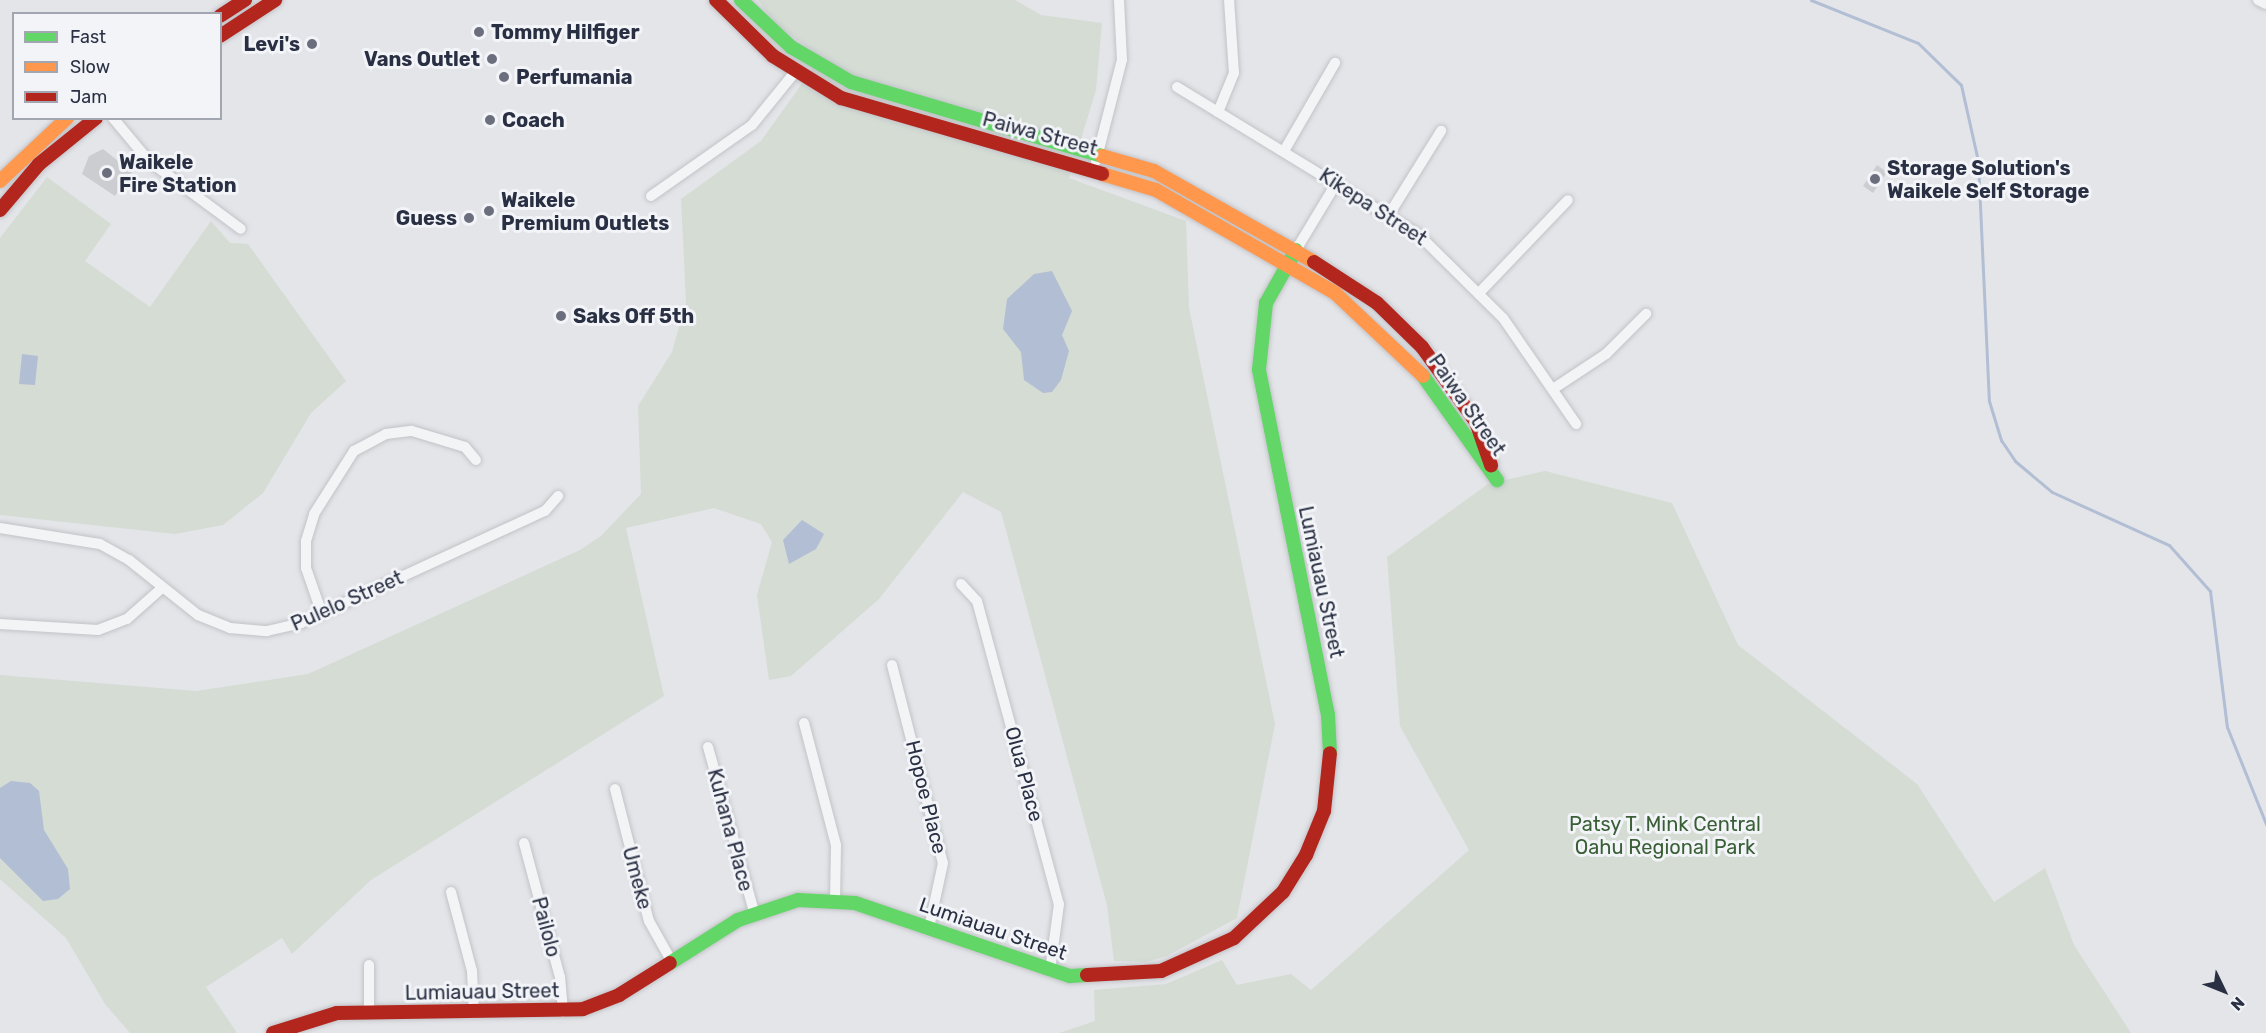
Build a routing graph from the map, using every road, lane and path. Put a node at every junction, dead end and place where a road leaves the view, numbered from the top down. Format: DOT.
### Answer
graph roads {
  1 [pos="245,0"];
  2 [pos="275,0"];
  3 [pos="716,0"];
  4 [pos="741,0"];
  5 [pos="1119,0"];
  6 [pos="1229,0"];
  7 [pos="2258,0"];
  8 [pos="2266,4"];
  9 [pos="222,15"];
  10 [pos="222,35"];
  11 [pos="791,47"];
  12 [pos="1335,63"];
  13 [pos="823,69"];
  14 [pos="795,72"];
  15 [pos="1177,87"];
  16 [pos="1218,112"];
  17 [pos="66,120"];
  18 [pos="94,120"];
  19 [pos="115,120"];
  20 [pos="1441,131"];
  21 [pos="1284,151"];
  22 [pos="1098,152"];
  23 [pos="1094,168"];
  24 [pos="0,181"];
  25 [pos="1337,182"];
  26 [pos="651,196"];
  27 [pos="1568,200"];
  28 [pos="0,210"];
  29 [pos="1390,213"];
  30 [pos="241,229"];
  31 [pos="1296,250"];
  32 [pos="1287,264"];
  33 [pos="1480,292"];
  34 [pos="1646,314"];
  35 [pos="1553,389"];
  36 [pos="1576,424"];
  37 [pos="476,460"];
  38 [pos="558,496"];
  39 [pos="0,528"];
  40 [pos="961,584"];
  41 [pos="162,588"];
  42 [pos="322,614"];
  43 [pos="0,624"];
  44 [pos="892,665"];
  45 [pos="804,723"];
  46 [pos="708,747"];
  47 [pos="615,789"];
  48 [pos="524,843"];
  49 [pos="451,892"];
  50 [pos="835,900"];
  51 [pos="754,912"];
  52 [pos="929,928"];
  53 [pos="672,962"];
  54 [pos="369,965"];
  55 [pos="1050,971"];
  56 [pos="563,1012"];
  57 [pos="369,1013"];
  58 [pos="474,1013"];
  59 [pos="273,1033"];
  1 -- 9 [label="street"];
  2 -- 10 [label="street"];
  3 -- 14 [label="street, Paiwa Street"];
  4 -- 11 [label="street, Paiwa Street"];
  5 -- 22 [label="street"];
  6 -- 16 [label="street"];
  7 -- 8 [label="street"];
  11 -- 13 [label="street, Paiwa Street"];
  11 -- 14 [label="street"];
  12 -- 21 [label="street"];
  13 -- 14 [label="street"];
  13 -- 22 [label="street, Paiwa Street"];
  14 -- 23 [label="street, Paiwa Street"];
  14 -- 26 [label="street"];
  15 -- 16 [label="street, Kikepa Street"];
  16 -- 21 [label="street, Kikepa Street"];
  17 -- 24 [label="street"];
  18 -- 28 [label="street"];
  19 -- 30 [label="street"];
  20 -- 29 [label="street"];
  21 -- 25 [label="street, Kikepa Street"];
  22 -- 23 [label="street"];
  22 -- 31 [label="street, Paiwa Street"];
  23 -- 32 [label="street, Paiwa Street"];
  25 -- 29 [label="street, Kikepa Street"];
  25 -- 31 [label="street, Lumiauau Street"];
  27 -- 33 [label="street"];
  29 -- 33 [label="street, Kikepa Street"];
  31 -- 32 [label="street, Lumiauau Street"];
  31 -- 32 [label="street, Paiwa Street"];
  32 -- 55 [label="street, Lumiauau Street"];
  33 -- 35 [label="street, Kikepa Street"];
  34 -- 35 [label="street"];
  35 -- 36 [label="street, Kikepa Street"];
  37 -- 42 [label="street"];
  38 -- 42 [label="street, Pulelo Street"];
  39 -- 41 [label="street, Pulelo Street"];
  40 -- 55 [label="street, Olua Place"];
  41 -- 42 [label="street, Pulelo Street"];
  41 -- 43 [label="street"];
  44 -- 52 [label="street, Hopoe Place"];
  45 -- 50 [label="street"];
  46 -- 51 [label="street, Kuhana Place"];
  47 -- 53 [label="street, Umeke"];
  48 -- 56 [label="street, Pailolo"];
  49 -- 58 [label="street"];
  50 -- 51 [label="street, Lumiauau Street"];
  50 -- 52 [label="street, Lumiauau Street"];
  51 -- 53 [label="street, Lumiauau Street"];
  52 -- 55 [label="street, Lumiauau Street"];
  53 -- 56 [label="street, Lumiauau Street"];
  54 -- 57 [label="street"];
  56 -- 58 [label="street, Lumiauau Street"];
  57 -- 58 [label="street, Lumiauau Street"];
  57 -- 59 [label="street, Lumiauau Street"];
}
